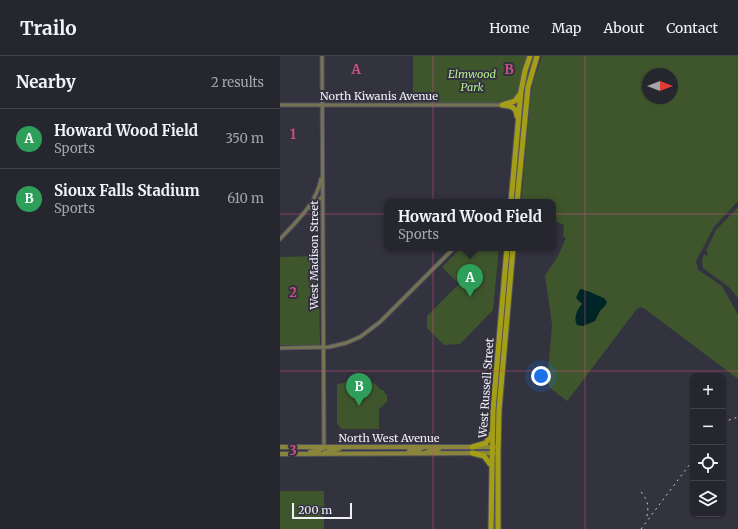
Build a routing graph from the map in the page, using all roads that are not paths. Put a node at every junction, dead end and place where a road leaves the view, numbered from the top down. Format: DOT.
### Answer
graph roads {
  1 [pos="322,56"];
  2 [pos="530,56"];
  3 [pos="537,56"];
  4 [pos="522,87"];
  5 [pos="280,105"];
  6 [pos="322,105"];
  7 [pos="502,105"];
  8 [pos="520,105"];
  9 [pos="526,105"];
  10 [pos="517,129"];
  11 [pos="323,170"];
  12 [pos="323,196"];
  13 [pos="511,199"];
  14 [pos="517,199"];
  15 [pos="304,213"];
  16 [pos="280,239"];
  17 [pos="451,251"];
  18 [pos="506,251"];
  19 [pos="512,251"];
  20 [pos="280,348"];
  21 [pos="324,348"];
  22 [pos="492,429"];
  23 [pos="324,447"];
  24 [pos="347,447"];
  25 [pos="424,447"];
  26 [pos="449,447"];
  27 [pos="472,447"];
  28 [pos="492,447"];
  29 [pos="498,447"];
  30 [pos="280,448"];
  31 [pos="424,453"];
  32 [pos="472,453"];
  33 [pos="491,453"];
  34 [pos="498,453"];
  35 [pos="280,454"];
  36 [pos="302,454"];
  37 [pos="324,454"];
  38 [pos="389,454"];
  39 [pos="491,478"];
  40 [pos="491,529"];
  41 [pos="498,529"];
  1 -- 6 [label="main road, West Madison Street"];
  2 -- 4 [label="highway"];
  3 -- 9 [label="highway"];
  4 -- 7 [label="highway"];
  4 -- 8 [label="highway"];
  5 -- 6 [label="main road, North Kiwanis Avenue"];
  6 -- 7 [label="main road, North Kiwanis Avenue"];
  6 -- 11 [label="main road, West Madison Street"];
  7 -- 8 [label="main road, North Kiwanis Avenue"];
  7 -- 10 [label="highway"];
  8 -- 9 [label="main road, North Kiwanis Avenue"];
  8 -- 10 [label="highway"];
  9 -- 14 [label="highway"];
  10 -- 13 [label="highway"];
  11 -- 12 [label="main road, West Madison Street"];
  11 -- 15 [label="main road"];
  12 -- 15 [label="main road"];
  12 -- 21 [label="main road, West Madison Street"];
  15 -- 16 [label="main road"];
  17 -- 21 [label="main road"];
  18 -- 22 [label="highway, West Russell Street"];
  19 -- 29 [label="highway, West Russell Street"];
  20 -- 21 [label="main road"];
  21 -- 23 [label="main road, West Madison Street"];
  22 -- 27 [label="highway"];
  22 -- 28 [label="highway, West Russell Street"];
  23 -- 24 [label="main road, North West Avenue"];
  23 -- 30 [label="main road, North West Avenue"];
  23 -- 36 [label="main road"];
  23 -- 37 [label="main road, West Madison Street"];
  24 -- 25 [label="main road, North West Avenue"];
  24 -- 37 [label="main road"];
  25 -- 26 [label="main road, North West Avenue"];
  25 -- 38 [label="main road"];
  26 -- 27 [label="main road, North West Avenue"];
  26 -- 31 [label="main road"];
  27 -- 28 [label="main road, North West Avenue"];
  28 -- 29 [label="main road, North West Avenue"];
  28 -- 33 [label="highway, West Russell Street"];
  29 -- 34 [label="highway, West Russell Street"];
  31 -- 32 [label="main road, North West Avenue"];
  31 -- 38 [label="main road, North West Avenue"];
  32 -- 33 [label="main road, North West Avenue"];
  32 -- 39 [label="highway"];
  33 -- 34 [label="main road, North West Avenue"];
  33 -- 39 [label="highway, West Russell Street"];
  34 -- 41 [label="highway, West Russell Street"];
  35 -- 36 [label="main road, North West Avenue"];
  36 -- 37 [label="main road, North West Avenue"];
  37 -- 38 [label="main road, North West Avenue"];
  39 -- 40 [label="highway, West Russell Street"];
}
